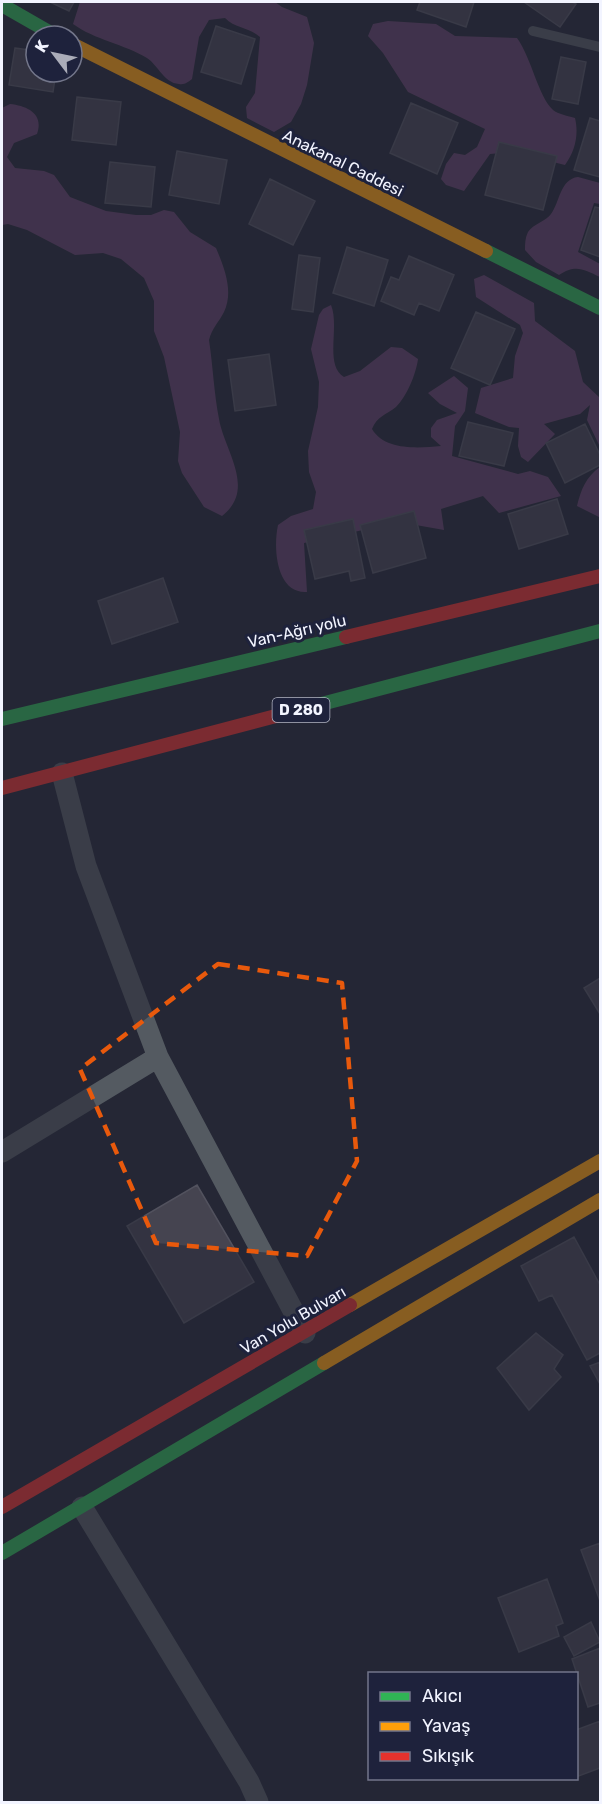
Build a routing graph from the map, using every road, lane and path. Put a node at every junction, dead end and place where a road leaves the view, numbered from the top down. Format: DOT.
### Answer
graph roads {
  1 [pos="15,7"];
  2 [pos="39,24"];
  3 [pos="533,31"];
  4 [pos="600,47"];
  5 [pos="84,50"];
  6 [pos="600,308"];
  7 [pos="600,576"];
  8 [pos="600,631"];
  9 [pos="2,719"];
  10 [pos="62,773"];
  11 [pos="2,788"];
  12 [pos="158,1057"];
  13 [pos="2,1152"];
  14 [pos="600,1161"];
  15 [pos="600,1200"];
  16 [pos="305,1333"];
  17 [pos="2,1507"];
  18 [pos="82,1507"];
  19 [pos="2,1553"];
  20 [pos="258,1803"];
  1 -- 2 [label="main road"];
  3 -- 4 [label="lane"];
  5 -- 6 [label="main road, Anakanal Caddesi"];
  7 -- 9 [label="main road, Van-Ağrı yolu"];
  8 -- 10 [label="main road, D 280"];
  10 -- 11 [label="main road, D 280"];
  10 -- 12 [label="street"];
  12 -- 13 [label="street"];
  12 -- 16 [label="street"];
  14 -- 16 [label="main road, Van Yolu Bulvarı"];
  15 -- 18 [label="main road"];
  16 -- 17 [label="main road, Van Yolu Bulvarı"];
  18 -- 19 [label="main road"];
  18 -- 20 [label="street"];
}
